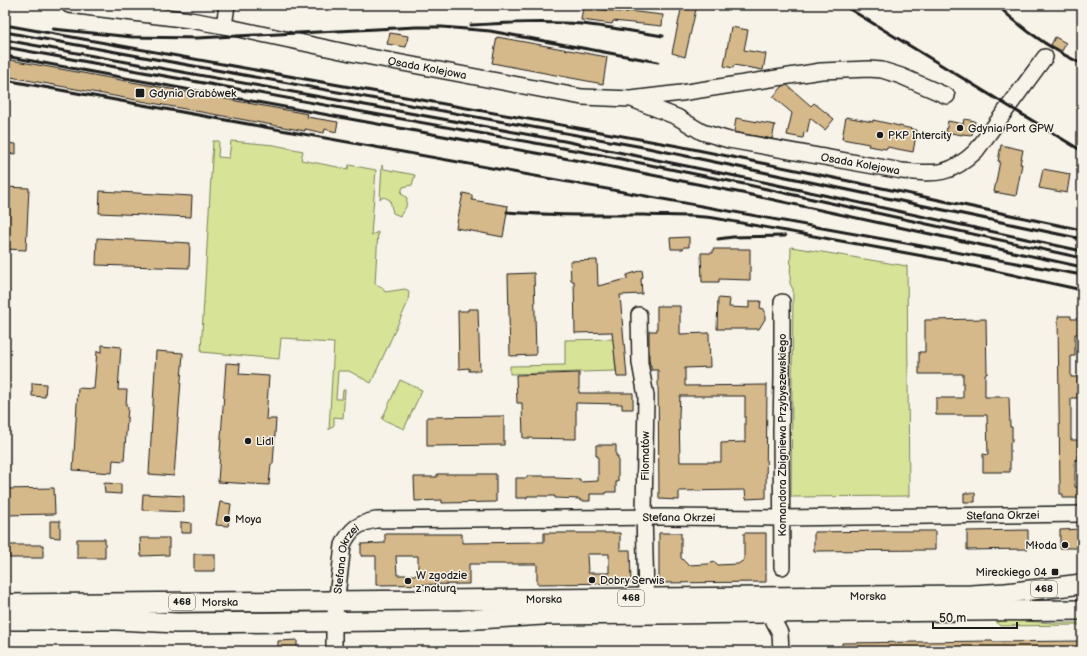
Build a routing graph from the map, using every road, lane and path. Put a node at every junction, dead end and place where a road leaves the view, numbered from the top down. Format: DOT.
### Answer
graph roads {
  1 [pos="69,5"];
  2 [pos="227,5"];
  3 [pos="89,6"];
  4 [pos="224,26"];
  5 [pos="1045,57"];
  6 [pos="947,96"];
  7 [pos="632,99"];
  8 [pos="782,302"];
  9 [pos="639,315"];
  10 [pos="1082,514"];
  11 [pos="645,518"];
  12 [pos="782,518"];
  13 [pos="782,567"];
  14 [pos="1082,584"];
  15 [pos="646,598"];
  16 [pos="337,601"];
  17 [pos="5,604"];
  18 [pos="1082,610"];
  19 [pos="770,614"];
  20 [pos="5,620"];
  21 [pos="334,622"];
  22 [pos="781,645"];
  23 [pos="334,651"];
  1 -- 3 [label="street, Osada Kolejowa"];
  2 -- 4 [label="street"];
  3 -- 4 [label="street, Osada Kolejowa"];
  4 -- 7 [label="street, Osada Kolejowa"];
  5 -- 7 [label="street, Osada Kolejowa"];
  6 -- 7 [label="street, Osada Kolejowa"];
  8 -- 12 [label="street, Komandora Zbigniewa Przybyszewskiego"];
  9 -- 11 [label="street, Filomatów"];
  10 -- 12 [label="street, Stefana Okrzei"];
  11 -- 12 [label="street, Stefana Okrzei"];
  11 -- 15 [label="street, Filomatów"];
  11 -- 16 [label="street, Stefana Okrzei"];
  12 -- 13 [label="street, Komandora Zbigniewa Przybyszewskiego"];
  14 -- 15 [label="main road, Morska / 468"];
  15 -- 16 [label="main road, Morska / 468"];
  16 -- 17 [label="main road, Morska / 468"];
  16 -- 21 [label="street, Stefana Okrzei"];
  18 -- 19 [label="main road, Morska / 468"];
  19 -- 21 [label="main road, Morska / 468"];
  19 -- 22 [label="street"];
  20 -- 21 [label="main road, Morska / 468"];
  21 -- 23 [label="street, Stefana Okrzei"];
}
